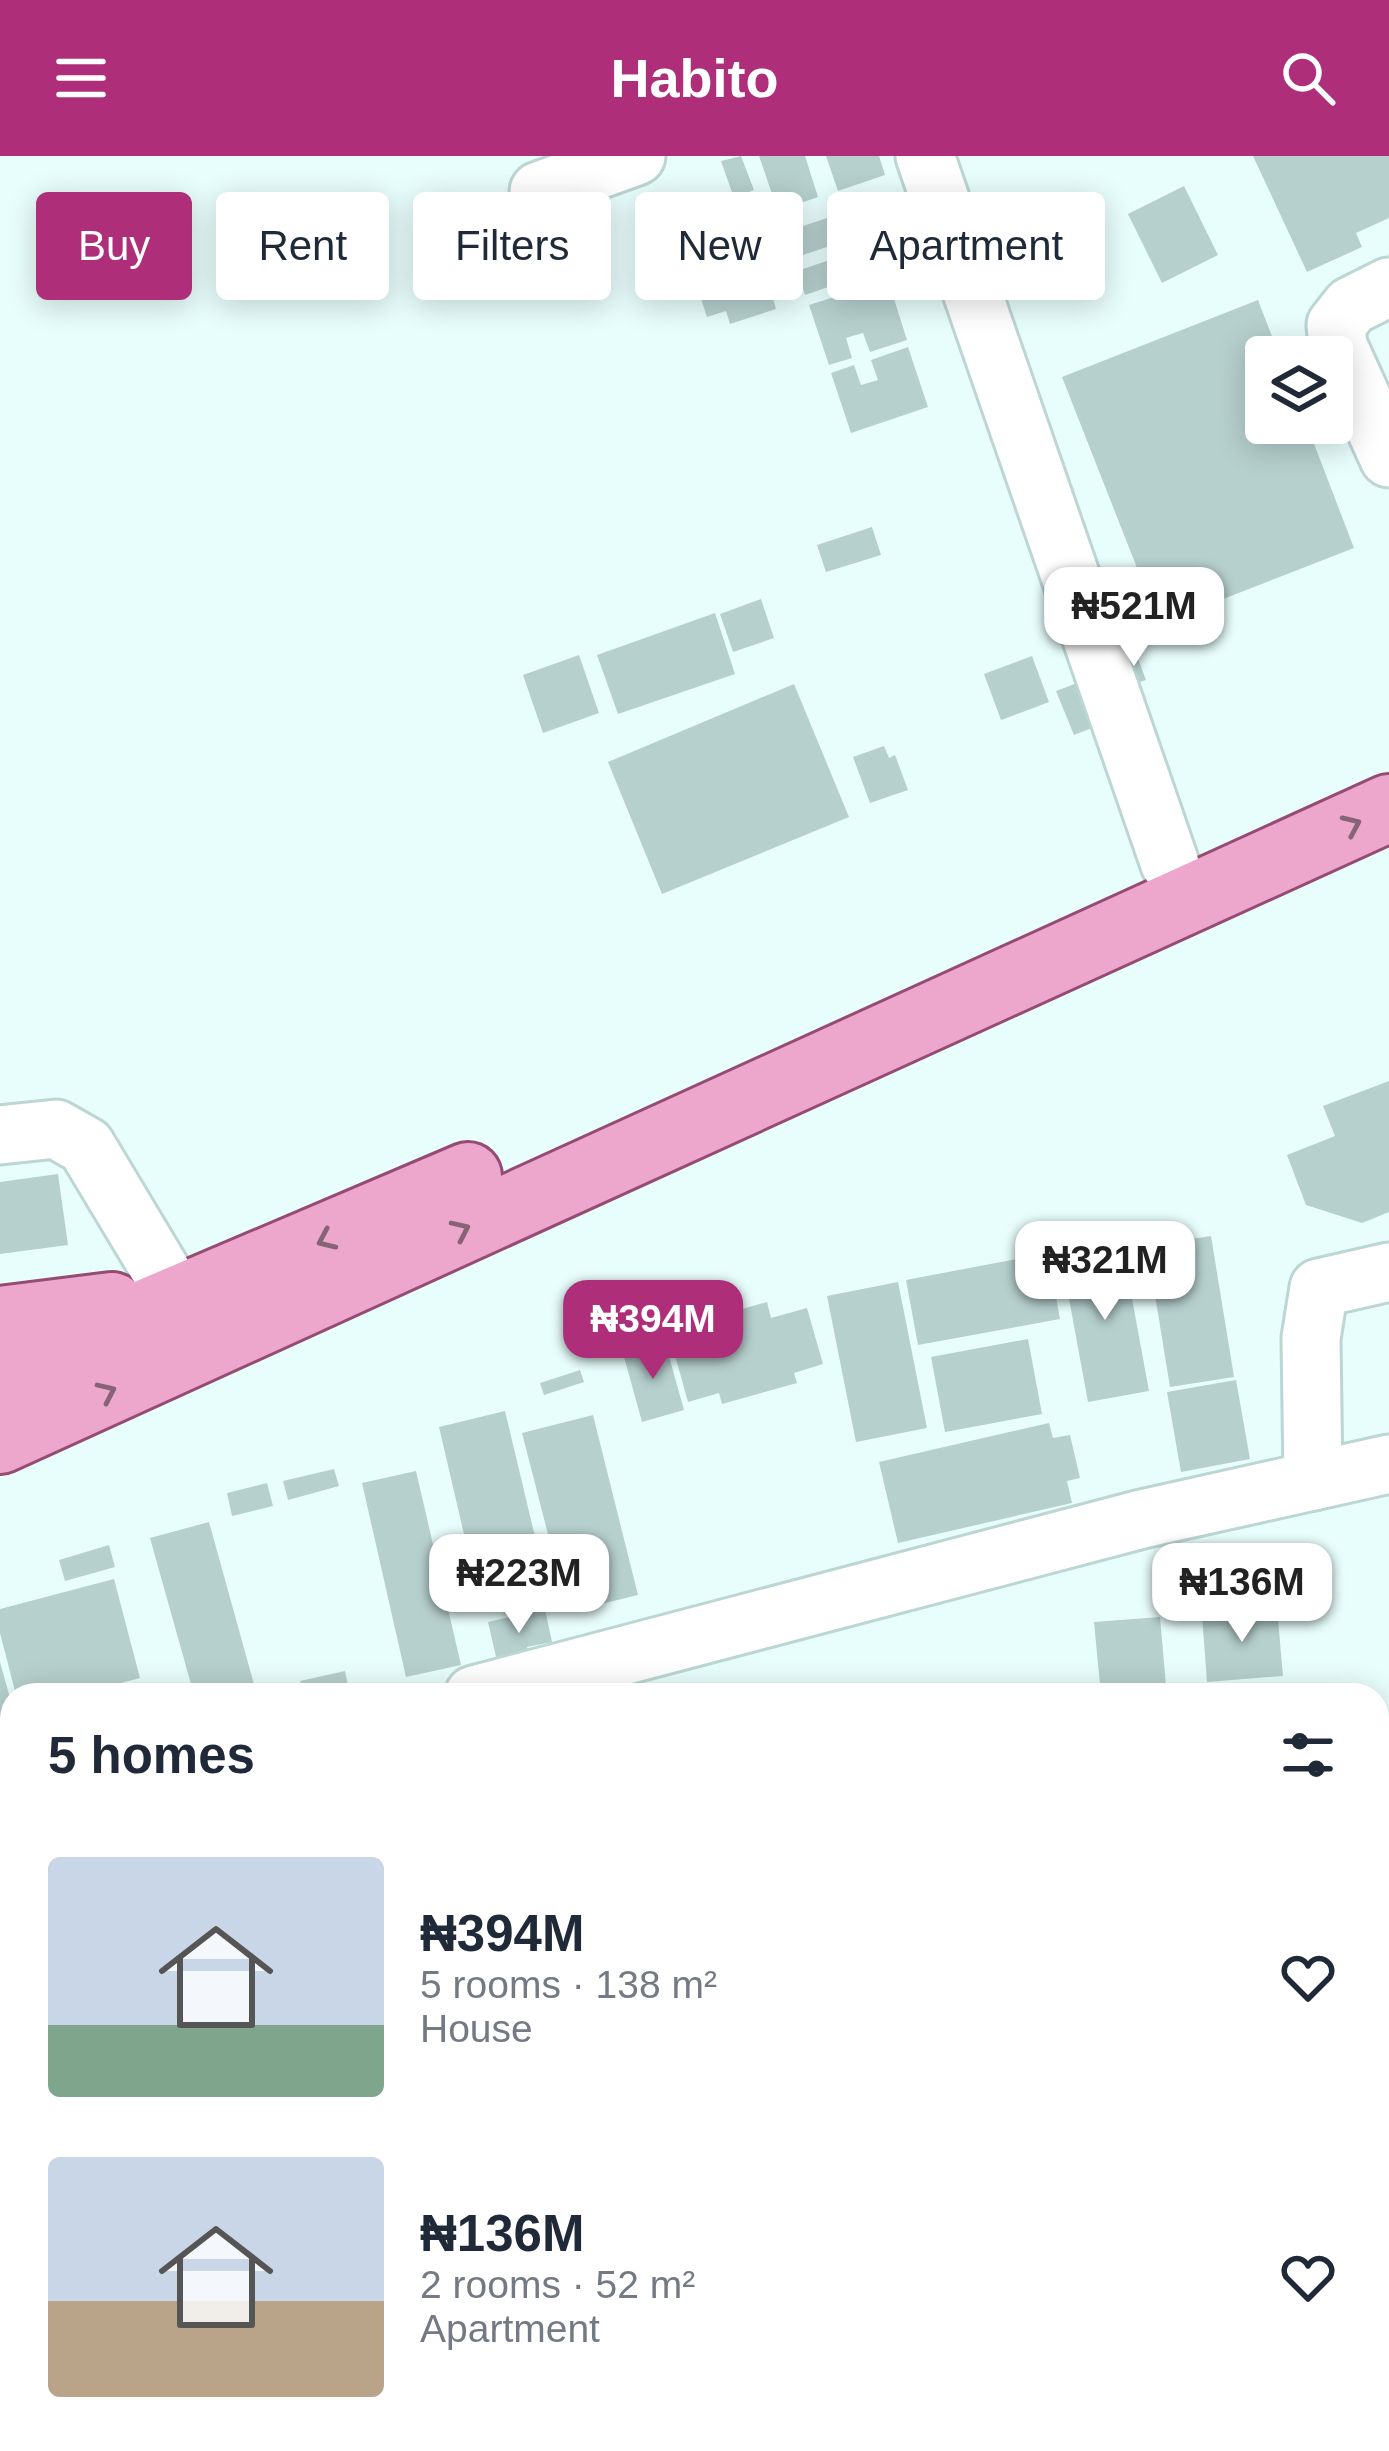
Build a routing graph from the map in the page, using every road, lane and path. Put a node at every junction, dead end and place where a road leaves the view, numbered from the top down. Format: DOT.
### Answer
graph roads {
  1 [pos="636,156"];
  2 [pos="925,156"];
  3 [pos="539,191"];
  4 [pos="1389,287"];
  5 [pos="1389,458"];
  6 [pos="1389,758"];
  7 [pos="1389,808"];
  8 [pos="1171,864"];
  9 [pos="0,1135"];
  10 [pos="266,1266"];
  11 [pos="1389,1272"];
  12 [pos="173,1291"];
  13 [pos="0,1320"];
  14 [pos="0,1376"];
  15 [pos="0,1440"];
  16 [pos="1389,1464"];
  17 [pos="1313,1481"];
  18 [pos="520,1683"];
  1 -- 3 [label="street"];
  2 -- 8 [label="street"];
  4 -- 5 [label="street"];
  6 -- 8 [label="main road"];
  15 -- 7 [label="main road, one-way"];
  8 -- 10 [label="main road, one-way"];
  9 -- 12 [label="street"];
  10 -- 12 [label="main road"];
  10 -- 14 [label="main road"];
  11 -- 17 [label="street"];
  12 -- 13 [label="main road"];
  16 -- 17 [label="street"];
  17 -- 18 [label="street"];
}
